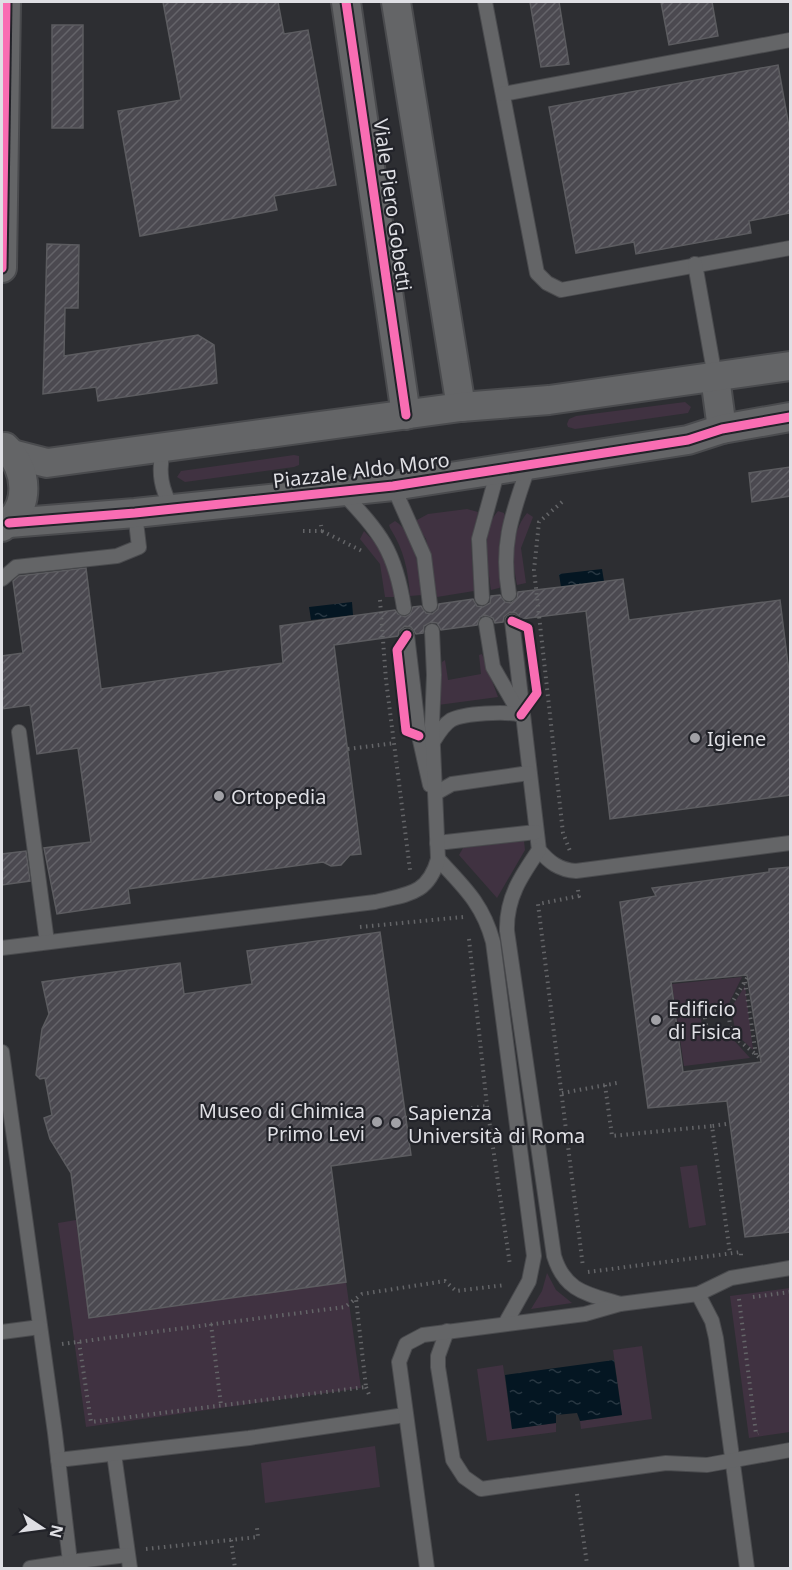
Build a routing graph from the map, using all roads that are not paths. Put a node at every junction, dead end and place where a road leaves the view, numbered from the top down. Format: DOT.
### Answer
graph roads {
  1 [pos="6,2"];
  2 [pos="346,2"];
  3 [pos="396,2"];
  4 [pos="485,2"];
  5 [pos="790,40"];
  6 [pos="502,94"];
  7 [pos="2,201"];
  8 [pos="790,248"];
  9 [pos="695,264"];
  10 [pos="2,268"];
  11 [pos="790,366"];
  12 [pos="716,377"];
  13 [pos="461,407"];
  14 [pos="406,415"];
  15 [pos="790,417"];
  16 [pos="722,429"];
  17 [pos="7,449"];
  18 [pos="163,449"];
  19 [pos="529,465"];
  20 [pos="498,470"];
  21 [pos="393,486"];
  22 [pos="342,492"];
  23 [pos="173,510"];
  24 [pos="135,513"];
  25 [pos="5,525"];
  26 [pos="2,579"];
  27 [pos="508,594"];
  28 [pos="482,598"];
  29 [pos="430,605"];
  30 [pos="404,608"];
  31 [pos="512,621"];
  32 [pos="486,624"];
  33 [pos="432,632"];
  34 [pos="407,635"];
  35 [pos="521,716"];
  36 [pos="19,732"];
  37 [pos="433,742"];
  38 [pos="528,773"];
  39 [pos="435,799"];
  40 [pos="536,832"];
  41 [pos="437,843"];
  42 [pos="790,843"];
  43 [pos="538,850"];
  44 [pos="438,859"];
  45 [pos="47,942"];
  46 [pos="2,948"];
  47 [pos="2,1052"];
  48 [pos="790,1268"];
  49 [pos="698,1294"];
  50 [pos="621,1304"];
  51 [pos="505,1324"];
  52 [pos="40,1327"];
  53 [pos="447,1331"];
  54 [pos="2,1332"];
  55 [pos="405,1416"];
  56 [pos="790,1450"];
  57 [pos="114,1454"];
  58 [pos="58,1460"];
  59 [pos="733,1462"];
  60 [pos="128,1558"];
  61 [pos="70,1562"];
  62 [pos="30,1569"];
  63 [pos="427,1569"];
  64 [pos="747,1569"];
  1 -- 7 [label="street"];
  2 -- 14 [label="street, Viale Piero Gobetti"];
  3 -- 13 [label="street, Viale Piero Gobetti"];
  4 -- 6 [label="lane"];
  5 -- 6 [label="lane"];
  6 -- 9 [label="lane"];
  7 -- 10 [label="street"];
  8 -- 9 [label="lane"];
  9 -- 12 [label="lane"];
  11 -- 12 [label="street, Piazzale Aldo Moro"];
  12 -- 13 [label="street, Piazzale Aldo Moro"];
  12 -- 16 [label="street"];
  13 -- 14 [label="street, Piazzale Aldo Moro"];
  14 -- 18 [label="street, Piazzale Aldo Moro"];
  15 -- 16 [label="street, Piazzale Aldo Moro"];
  16 -- 19 [label="street, Piazzale Aldo Moro"];
  17 -- 18 [label="street, Piazzale Aldo Moro"];
  17 -- 25 [label="street, Piazzale Aldo Moro"];
  18 -- 23 [label="lane"];
  19 -- 20 [label="street, Piazzale Aldo Moro"];
  19 -- 27 [label="lane"];
  20 -- 21 [label="street, Piazzale Aldo Moro"];
  20 -- 28 [label="lane"];
  21 -- 22 [label="street, Piazzale Aldo Moro"];
  21 -- 29 [label="lane"];
  22 -- 23 [label="street, Piazzale Aldo Moro"];
  22 -- 30 [label="lane"];
  23 -- 24 [label="street, Piazzale Aldo Moro"];
  24 -- 25 [label="street, Piazzale Aldo Moro"];
  24 -- 26 [label="lane"];
  31 -- 35 [label="lane"];
  32 -- 35 [label="lane"];
  33 -- 37 [label="lane"];
  34 -- 39 [label="lane"];
  35 -- 37 [label="lane"];
  35 -- 38 [label="lane"];
  36 -- 45 [label="lane"];
  37 -- 39 [label="lane"];
  38 -- 39 [label="lane"];
  38 -- 40 [label="lane"];
  39 -- 41 [label="lane"];
  40 -- 41 [label="lane"];
  40 -- 43 [label="lane"];
  41 -- 44 [label="lane"];
  42 -- 43 [label="lane"];
  43 -- 50 [label="lane"];
  44 -- 45 [label="lane"];
  44 -- 51 [label="lane"];
  45 -- 46 [label="lane"];
  47 -- 52 [label="lane"];
  48 -- 49 [label="lane"];
  49 -- 50 [label="lane"];
  49 -- 59 [label="lane"];
  50 -- 51 [label="lane"];
  51 -- 53 [label="lane"];
  52 -- 54 [label="lane"];
  52 -- 58 [label="lane"];
  53 -- 55 [label="lane"];
  53 -- 59 [label="lane"];
  55 -- 57 [label="lane"];
  55 -- 63 [label="lane"];
  56 -- 59 [label="lane"];
  57 -- 58 [label="lane"];
  57 -- 60 [label="lane"];
  58 -- 61 [label="lane"];
  59 -- 64 [label="lane"];
  60 -- 61 [label="lane"];
  61 -- 62 [label="lane"];
}
